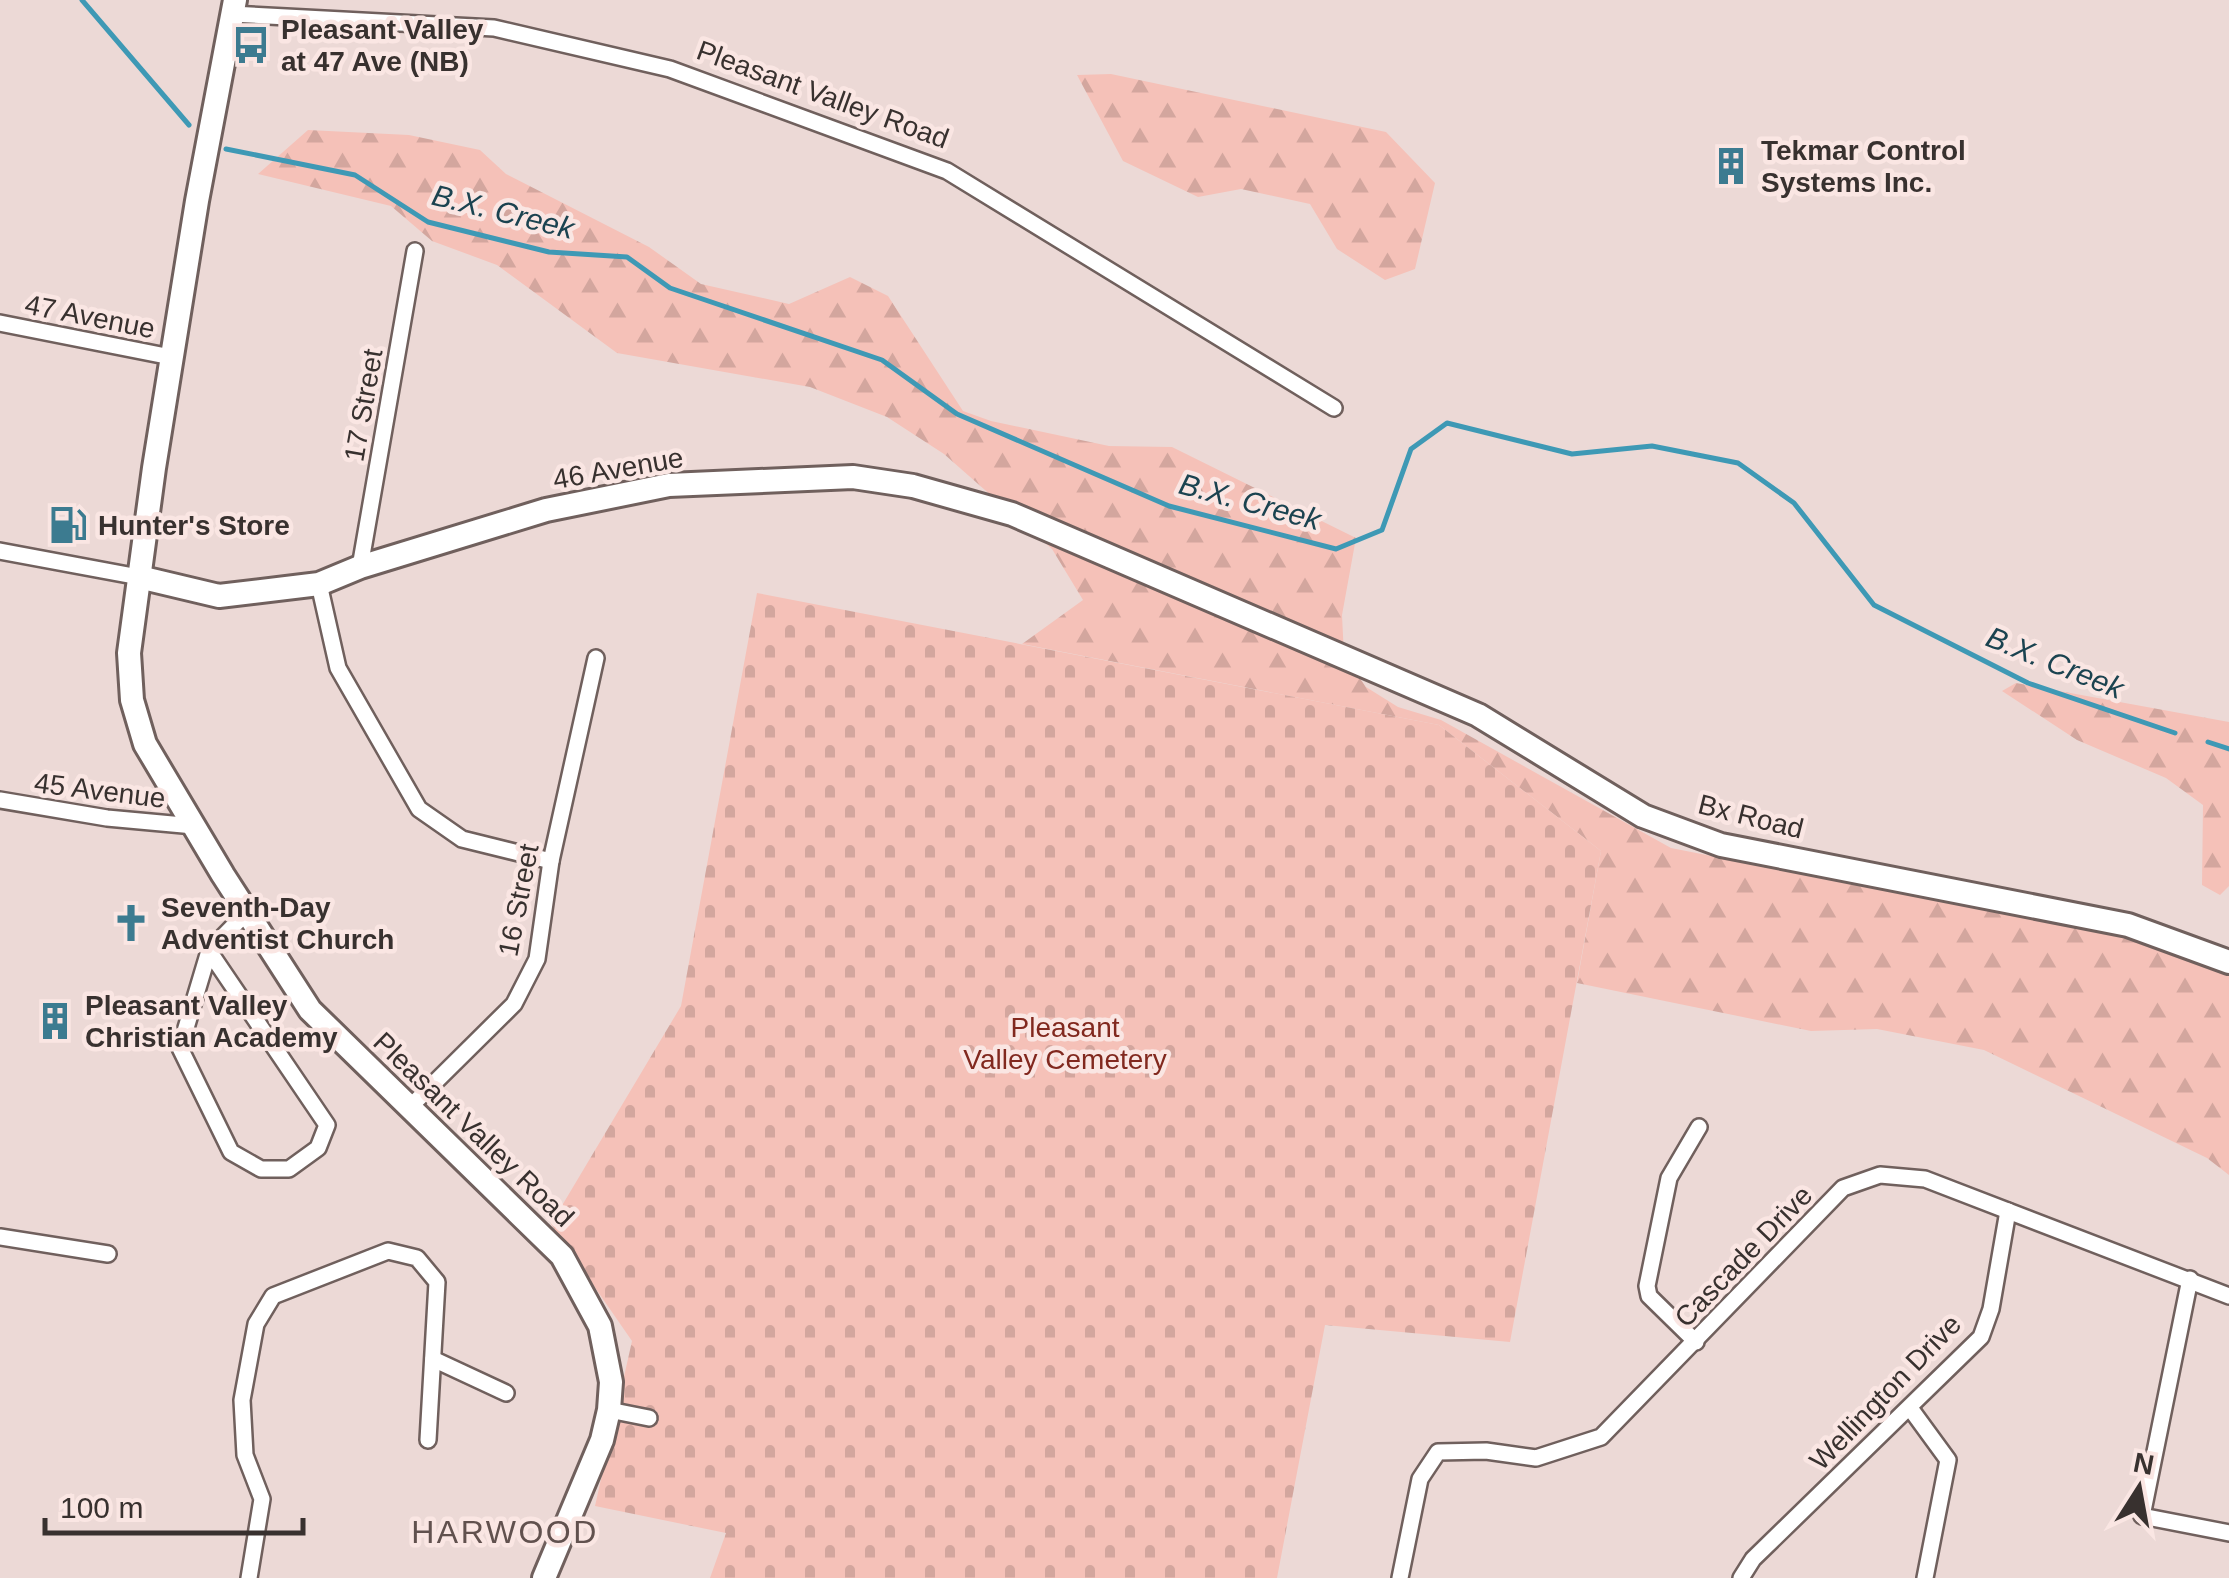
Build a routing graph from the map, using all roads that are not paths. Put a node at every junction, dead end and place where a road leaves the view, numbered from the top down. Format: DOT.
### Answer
graph roads {
  1 [pos="233,7"];
  2 [pos="415,252"];
  3 [pos="0,323"];
  4 [pos="172,357"];
  5 [pos="1334,408"];
  6 [pos="0,551"];
  7 [pos="360,568"];
  8 [pos="139,578"];
  9 [pos="318,584"];
  10 [pos="1294,635"];
  11 [pos="596,658"];
  12 [pos="0,800"];
  13 [pos="194,826"];
  14 [pos="551,862"];
  15 [pos="247,912"];
  16 [pos="209,951"];
  17 [pos="2229,962"];
  18 [pos="408,1109"];
  19 [pos="1699,1127"];
  20 [pos="2008,1211"];
  21 [pos="0,1237"];
  22 [pos="108,1254"];
  23 [pos="2190,1278"];
  24 [pos="2229,1296"];
  25 [pos="1696,1342"];
  26 [pos="432,1359"];
  27 [pos="506,1393"];
  28 [pos="1910,1408"];
  29 [pos="609,1410"];
  30 [pos="649,1418"];
  31 [pos="428,1440"];
  32 [pos="2229,1533"];
  33 [pos="250,1578"];
  34 [pos="544,1578"];
  35 [pos="1400,1578"];
  36 [pos="1742,1578"];
  37 [pos="1924,1578"];
  1 -- 4 [label="street, Pleasant Valley Road"];
  1 -- 5 [label="street, Pleasant Valley Road"];
  2 -- 7 [label="street, 17 Street"];
  3 -- 4 [label="street, 47 Avenue"];
  4 -- 8 [label="street, Pleasant Valley Road"];
  6 -- 8 [label="street, 46 Avenue"];
  7 -- 9 [label="street, 46 Avenue"];
  7 -- 10 [label="street, 46 Avenue"];
  8 -- 9 [label="street, 46 Avenue"];
  8 -- 13 [label="street, Pleasant Valley Road"];
  9 -- 14 [label="street"];
  10 -- 17 [label="street, Bx Road"];
  11 -- 14 [label="street, 16 Street"];
  12 -- 13 [label="street, 45 Avenue"];
  13 -- 15 [label="street, Pleasant Valley Road"];
  14 -- 18 [label="street, 16 Street"];
  15 -- 16 [label="street"];
  15 -- 18 [label="street, Pleasant Valley Road"];
  16 -- 16 [label="street"];
  18 -- 29 [label="street, Pleasant Valley Road"];
  19 -- 25 [label="street"];
  20 -- 23 [label="street, Cascade Drive"];
  20 -- 25 [label="street, Cascade Drive"];
  20 -- 28 [label="street, Wellington Drive"];
  21 -- 22 [label="street"];
  23 -- 24 [label="street, Cascade Drive"];
  23 -- 32 [label="street"];
  25 -- 35 [label="street, Cascade Drive"];
  26 -- 27 [label="street"];
  26 -- 31 [label="street"];
  26 -- 33 [label="street"];
  28 -- 36 [label="street, Wellington Drive"];
  28 -- 37 [label="street"];
  29 -- 30 [label="street"];
  29 -- 34 [label="street, Pleasant Valley Road"];
}
